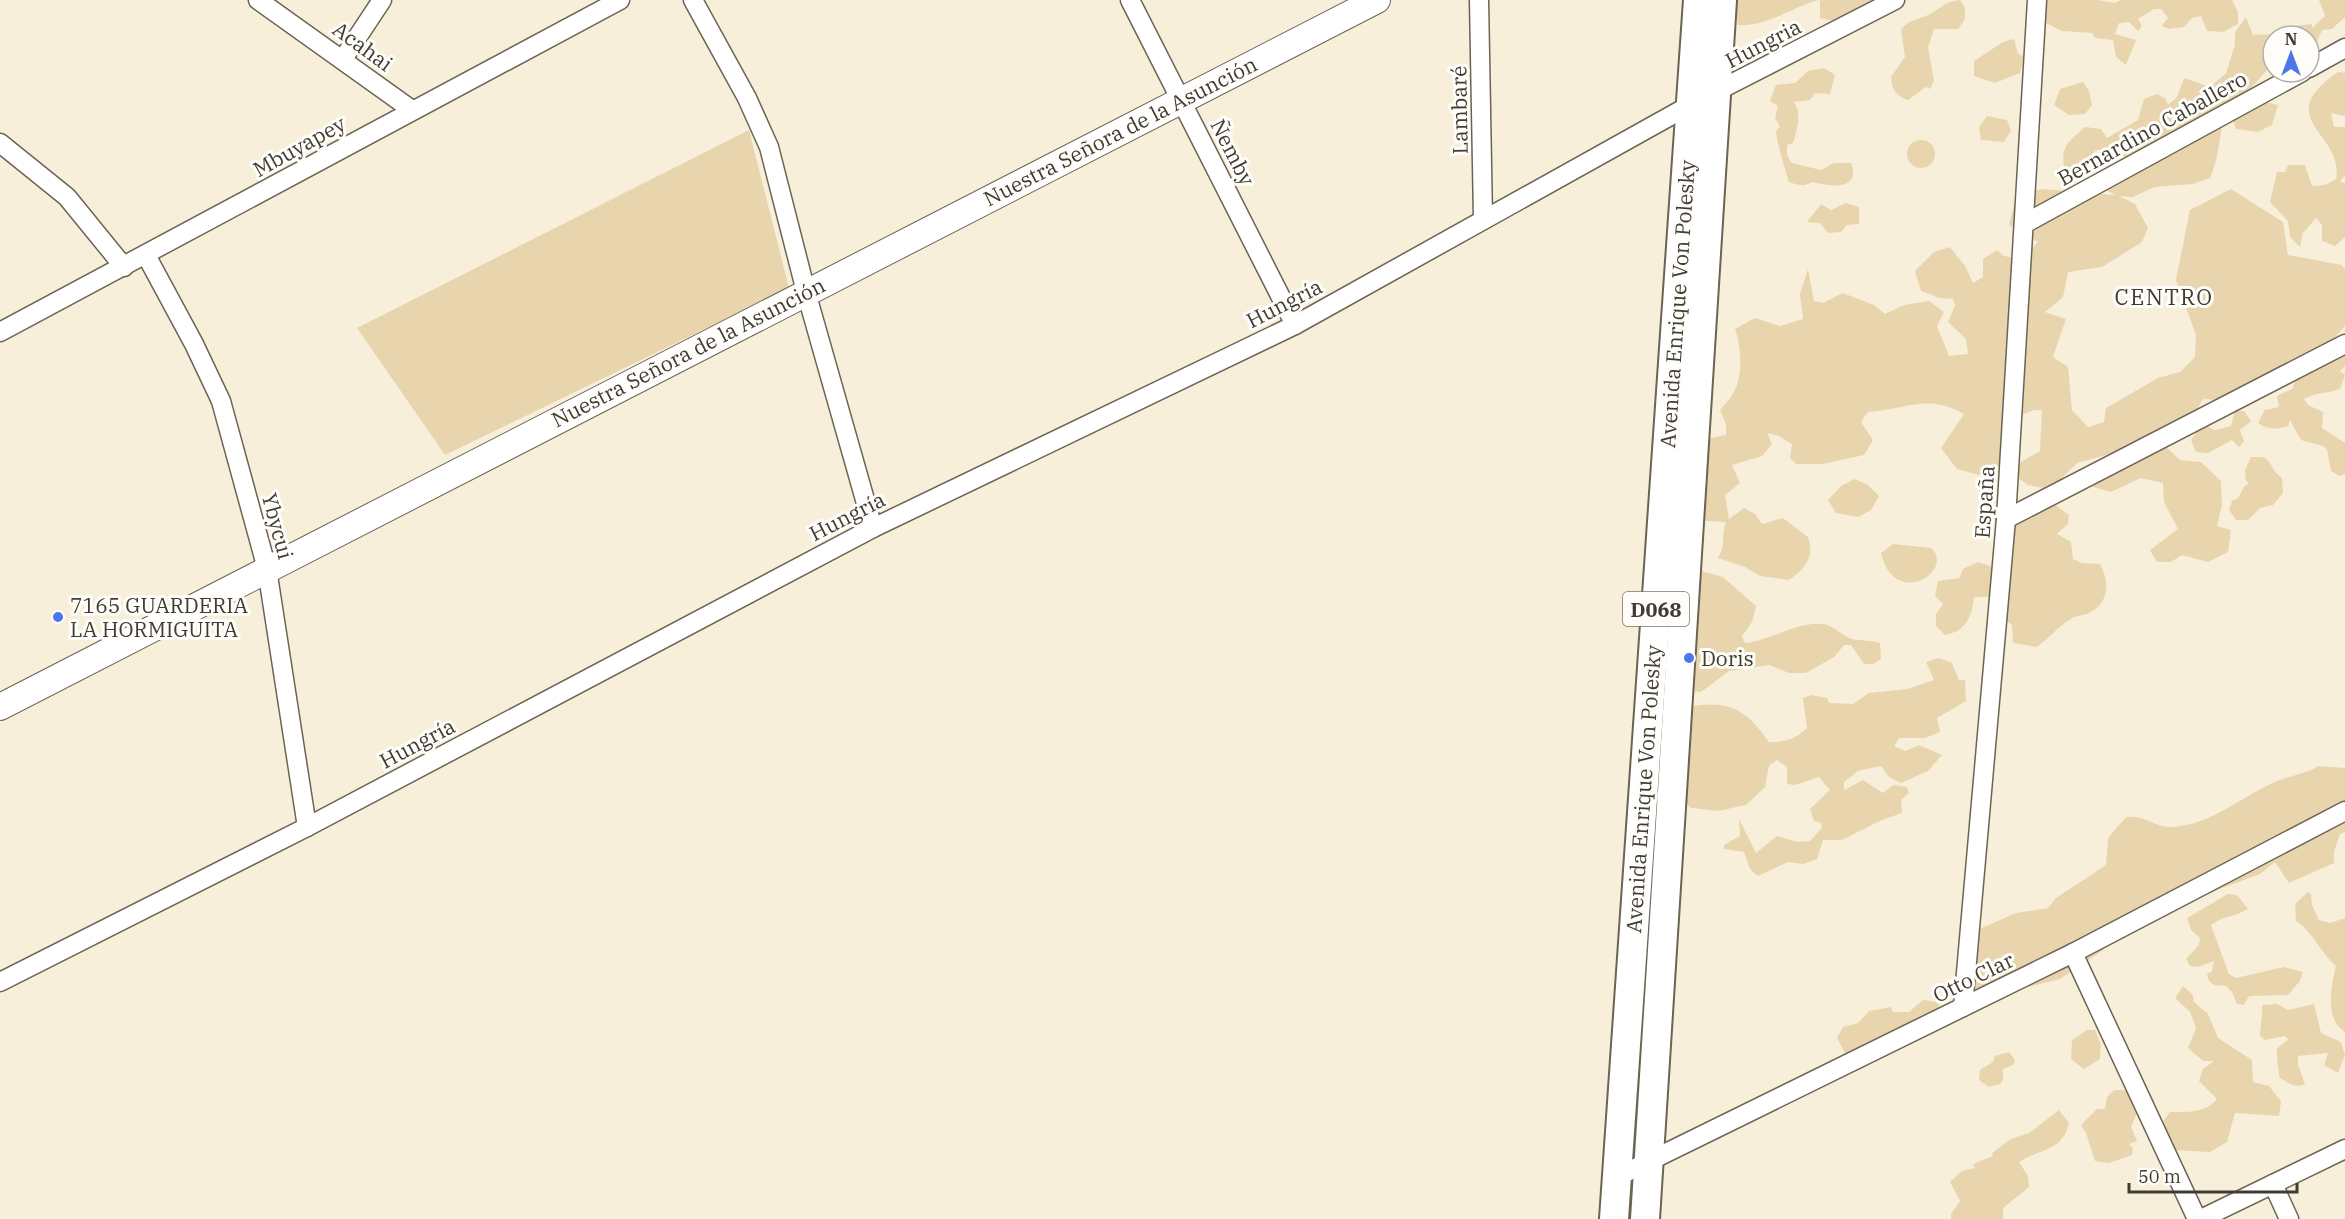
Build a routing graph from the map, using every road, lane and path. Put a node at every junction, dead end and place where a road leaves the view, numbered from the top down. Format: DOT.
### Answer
graph roads {
  1 [pos="258,0"];
  2 [pos="382,0"];
  3 [pos="620,0"];
  4 [pos="693,0"];
  5 [pos="1130,0"];
  6 [pos="1377,0"];
  7 [pos="1479,0"];
  8 [pos="1698,0"];
  9 [pos="1722,0"];
  10 [pos="1895,0"];
  11 [pos="2037,0"];
  12 [pos="2345,48"];
  13 [pos="344,59"];
  14 [pos="2321,61"];
  15 [pos="2280,84"];
  16 [pos="1716,92"];
  17 [pos="1181,99"];
  18 [pos="1690,105"];
  19 [pos="412,110"];
  20 [pos="0,143"];
  21 [pos="1483,219"];
  22 [pos="2024,224"];
  23 [pos="146,255"];
  24 [pos="124,267"];
  25 [pos="806,292"];
  26 [pos="1295,325"];
  27 [pos="0,332"];
  28 [pos="2345,344"];
  29 [pos="2007,519"];
  30 [pos="873,528"];
  31 [pos="267,569"];
  32 [pos="0,707"];
  33 [pos="2345,811"];
  34 [pos="307,827"];
  35 [pos="2073,953"];
  36 [pos="0,982"];
  37 [pos="1963,1007"];
  38 [pos="2345,1149"];
  39 [pos="1651,1160"];
  40 [pos="1617,1177"];
  41 [pos="2273,1184"];
  42 [pos="1614,1219"];
  43 [pos="1645,1219"];
  44 [pos="2199,1219"];
  45 [pos="2289,1219"];
  1 -- 13 [label="street, Acahai"];
  2 -- 13 [label="street"];
  3 -- 19 [label="street, Mbuyapey"];
  4 -- 25 [label="street"];
  5 -- 17 [label="street, Ñemby"];
  6 -- 17 [label="street, Nuestra Señora de la Asunción"];
  7 -- 21 [label="street, Lambaré"];
  8 -- 18 [label="main road, Avenida Enrique Von Polesky / D068"];
  9 -- 16 [label="main road, Avenida Enrique Von Polesky / D068"];
  10 -- 16 [label="street, Hungria"];
  11 -- 22 [label="street, España"];
  12 -- 14 [label="street"];
  13 -- 19 [label="street, Acahai"];
  15 -- 22 [label="street, Bernardino Caballero"];
  16 -- 18 [label="street, Hungría"];
  16 -- 39 [label="main road, Avenida Enrique Von Polesky / D068"];
  17 -- 25 [label="street, Nuestra Señora de la Asunción"];
  17 -- 26 [label="street, Ñemby"];
  18 -- 21 [label="street, Hungría"];
  18 -- 40 [label="main road, Avenida Enrique Von Polesky / D068"];
  19 -- 23 [label="street, Mbuyapey"];
  20 -- 24 [label="street"];
  21 -- 26 [label="street, Hungría"];
  22 -- 29 [label="street, España"];
  23 -- 24 [label="street, Mbuyapey"];
  23 -- 31 [label="street, Ybycui"];
  24 -- 27 [label="street, Mbuyapey"];
  25 -- 30 [label="street"];
  25 -- 31 [label="street, Nuestra Señora de la Asunción"];
  26 -- 30 [label="street, Hungría"];
  28 -- 29 [label="street"];
  29 -- 37 [label="street, España"];
  30 -- 34 [label="street, Hungría"];
  31 -- 32 [label="street, Nuestra Señora de la Asunción"];
  31 -- 34 [label="street, Ybycui"];
  33 -- 35 [label="street, Otto Clar"];
  34 -- 36 [label="street, Hungría"];
  35 -- 37 [label="street, Otto Clar"];
  35 -- 44 [label="street"];
  37 -- 39 [label="street, Otto Clar"];
  38 -- 41 [label="street"];
  39 -- 40 [label="street, Otto Clar"];
  39 -- 43 [label="main road, Avenida Enrique Von Polesky / D068"];
  40 -- 42 [label="main road, Avenida Enrique Von Polesky / D068"];
  41 -- 44 [label="street"];
  41 -- 45 [label="street"];
}
